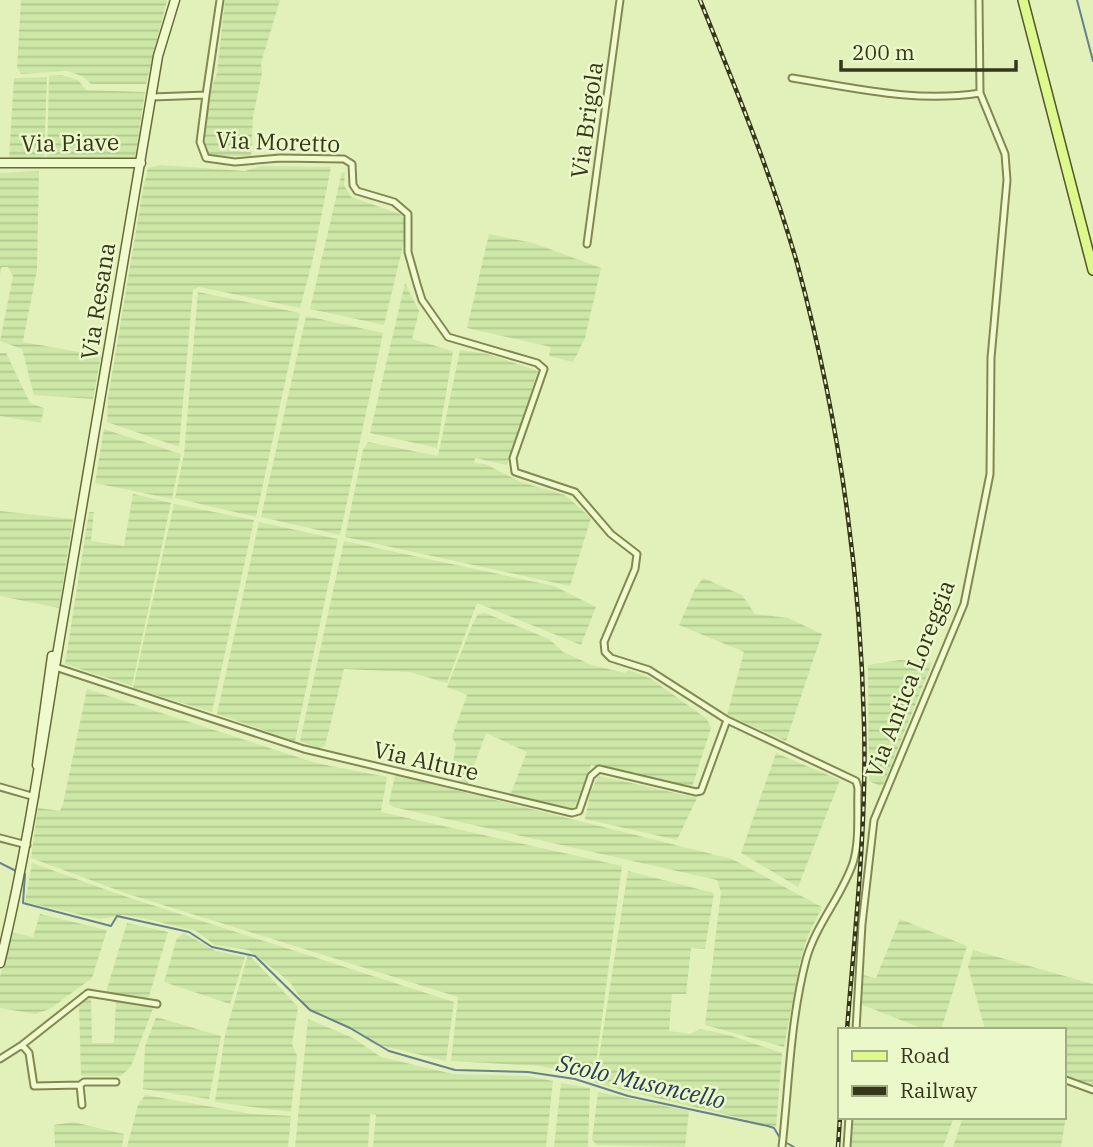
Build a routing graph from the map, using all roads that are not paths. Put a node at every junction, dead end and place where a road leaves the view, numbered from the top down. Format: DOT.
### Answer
graph roads {
  1 [pos="175,0"];
  2 [pos="220,0"];
  3 [pos="620,0"];
  4 [pos="979,0"];
  5 [pos="1023,0"];
  6 [pos="792,78"];
  7 [pos="980,93"];
  8 [pos="206,95"];
  9 [pos="152,97"];
  10 [pos="0,163"];
  11 [pos="141,163"];
  12 [pos="587,244"];
  13 [pos="1093,270"];
  14 [pos="52,667"];
  15 [pos="727,720"];
  16 [pos="0,787"];
  17 [pos="34,797"];
  18 [pos="0,838"];
  19 [pos="27,845"];
  20 [pos="0,963"];
  21 [pos="157,1004"];
  22 [pos="856,1028"];
  23 [pos="22,1045"];
  24 [pos="0,1059"];
  25 [pos="1065,1080"];
  26 [pos="116,1082"];
  27 [pos="80,1085"];
  28 [pos="1093,1090"];
  29 [pos="82,1105"];
  30 [pos="849,1119"];
  31 [pos="782,1147"];
  32 [pos="847,1147"];
  1 -- 9 [label="street, Via Resana"];
  2 -- 8 [label="street"];
  3 -- 12 [label="street, Via Brigola"];
  4 -- 7 [label="street, Via Antica Loreggia"];
  5 -- 13 [label="main road"];
  6 -- 7 [label="street"];
  7 -- 22 [label="street, Via Antica Loreggia"];
  8 -- 9 [label="street, Via Moretto"];
  8 -- 15 [label="street, Via Moretto"];
  9 -- 11 [label="street, Via Resana"];
  10 -- 11 [label="street, Via Piave"];
  11 -- 14 [label="street, Via Resana"];
  14 -- 15 [label="street, Via Alture"];
  14 -- 17 [label="street, Via Resana"];
  15 -- 31 [label="street"];
  16 -- 17 [label="street"];
  17 -- 19 [label="street, Via Resana"];
  18 -- 19 [label="street"];
  19 -- 20 [label="street, Via Resana"];
  21 -- 23 [label="street"];
  23 -- 24 [label="street"];
  23 -- 27 [label="street"];
  25 -- 28 [label="street"];
  26 -- 27 [label="street"];
  27 -- 29 [label="street"];
  30 -- 32 [label="street"];
}
